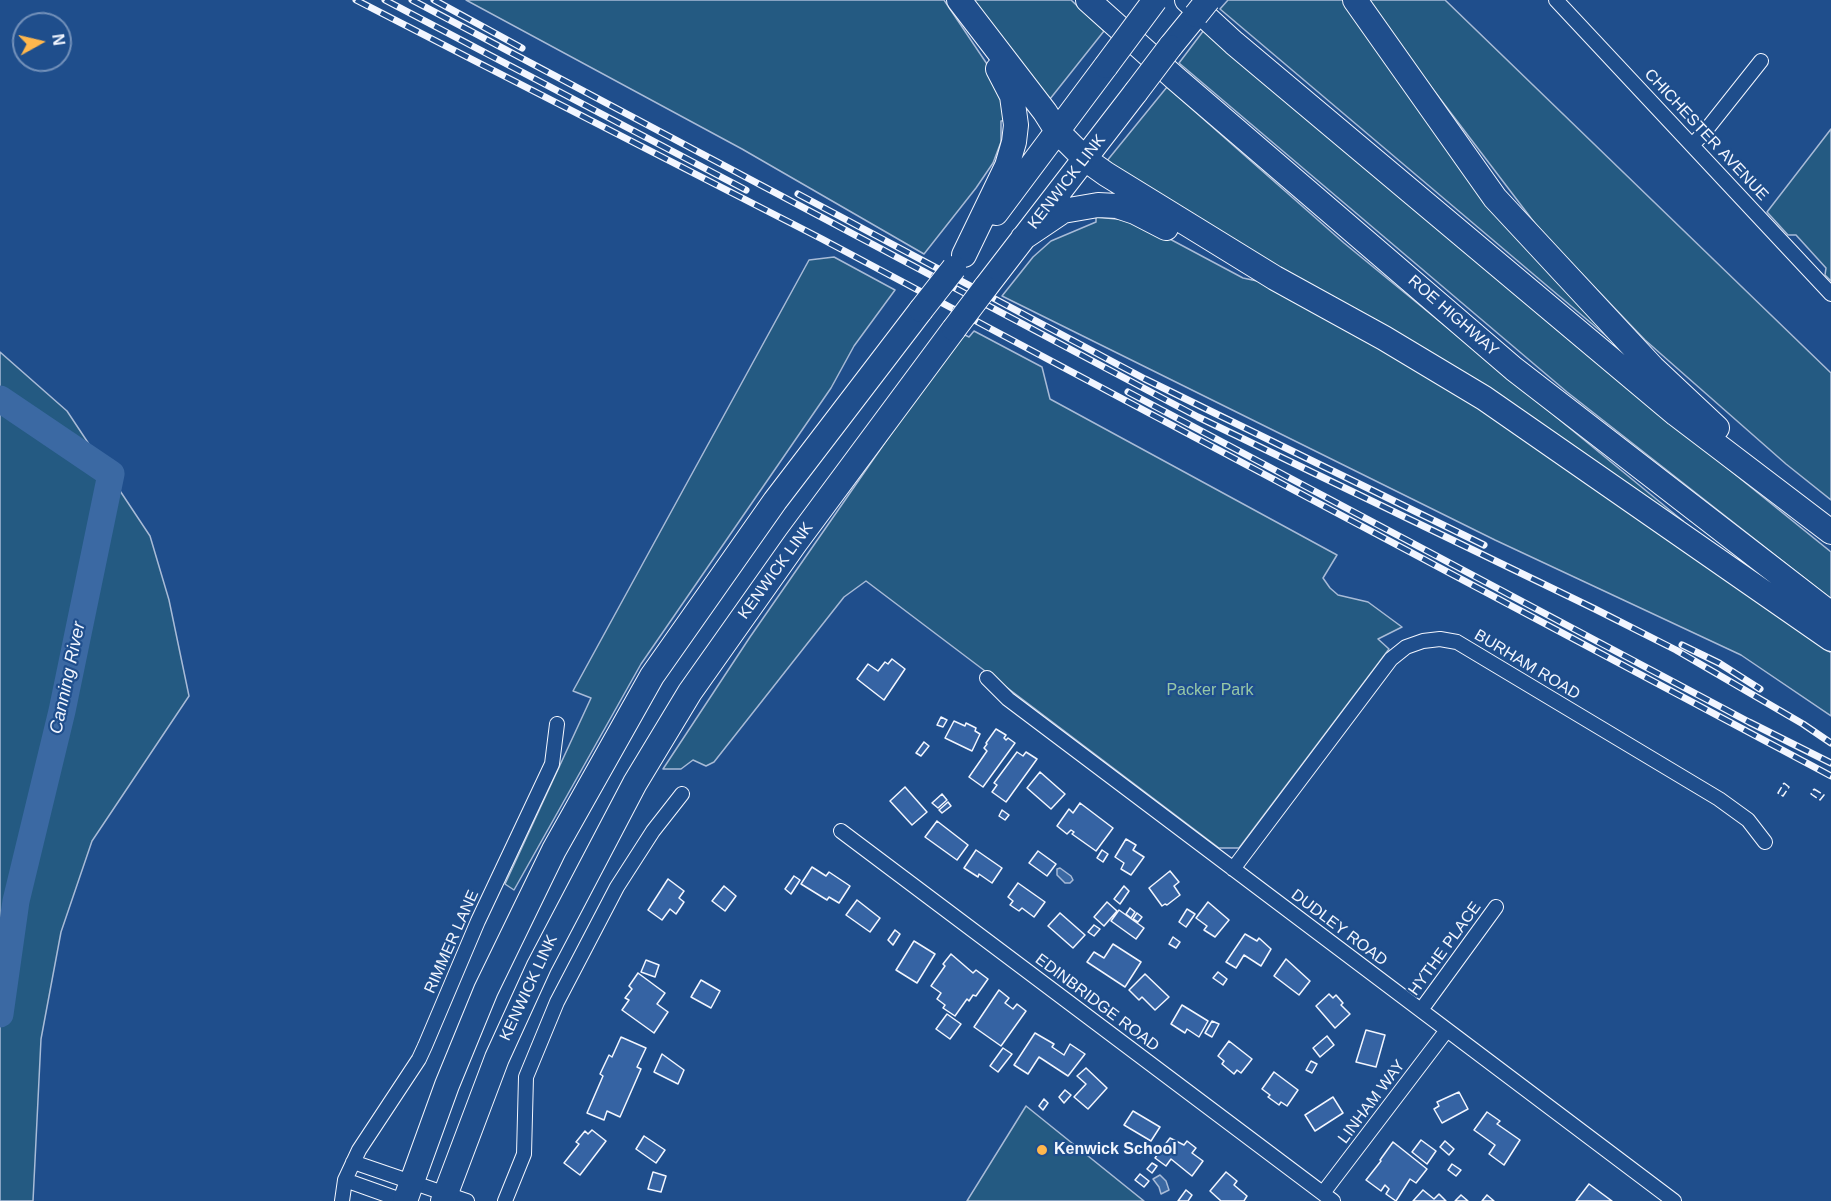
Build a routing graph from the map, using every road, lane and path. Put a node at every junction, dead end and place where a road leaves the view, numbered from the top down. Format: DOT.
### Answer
graph roads {
  1 [pos="958,0"];
  2 [pos="1089,0"];
  3 [pos="1155,0"];
  4 [pos="1187,0"];
  5 [pos="1208,0"];
  6 [pos="1354,0"];
  7 [pos="1556,0"];
  8 [pos="1761,61"];
  9 [pos="1057,131"];
  10 [pos="1692,145"];
  11 [pos="1085,159"];
  12 [pos="1023,238"];
  13 [pos="959,262"];
  14 [pos="1275,278"];
  15 [pos="1831,294"];
  16 [pos="1779,492"];
  17 [pos="1831,532"];
  18 [pos="1831,614"];
  19 [pos="1831,639"];
  20 [pos="987,678"];
  21 [pos="557,724"];
  22 [pos="682,794"];
  23 [pos="841,831"];
  24 [pos="1765,842"];
  25 [pos="1233,869"];
  26 [pos="1496,907"];
  27 [pos="1420,1010"];
  28 [pos="1448,1030"];
  29 [pos="354,1162"];
  30 [pos="345,1180"];
  31 [pos="407,1195"];
  32 [pos="1328,1197"];
  33 [pos="452,1199"];
  34 [pos="342,1201"];
  35 [pos="505,1201"];
  36 [pos="1674,1201"];
  1 -- 9 [label="highway"];
  1 -- 13 [label="highway"];
  2 -- 18 [label="highway, ROE HIGHWAY"];
  3 -- 9 [label="highway, bridge"];
  4 -- 16 [label="highway"];
  5 -- 11 [label="highway, KENWICK LINK, bridge"];
  6 -- 16 [label="highway"];
  7 -- 10 [label="street, CHICHESTER AVENUE"];
  8 -- 10 [label="street"];
  9 -- 11 [label="highway"];
  9 -- 13 [label="highway"];
  10 -- 15 [label="street, CHICHESTER AVENUE"];
  11 -- 12 [label="highway, KENWICK LINK"];
  11 -- 14 [label="highway"];
  12 -- 14 [label="highway"];
  12 -- 33 [label="highway, KENWICK LINK, bridge"];
  13 -- 31 [label="highway, bridge"];
  14 -- 19 [label="highway"];
  16 -- 17 [label="highway"];
  20 -- 25 [label="street, DUDLEY ROAD"];
  21 -- 29 [label="street, RIMMER LANE"];
  22 -- 35 [label="street"];
  23 -- 32 [label="street, EDINBRIDGE ROAD"];
  24 -- 25 [label="street, BURHAM ROAD"];
  25 -- 27 [label="street, DUDLEY ROAD"];
  26 -- 27 [label="street, HYTHE PLACE"];
  27 -- 28 [label="street, DUDLEY ROAD"];
  28 -- 32 [label="street, LINHAM WAY"];
  28 -- 36 [label="street, DUDLEY ROAD"];
  29 -- 30 [label="street, RIMMER LANE"];
  29 -- 31 [label="street"];
  30 -- 31 [label="street"];
  30 -- 34 [label="street, RIMMER LANE"];
  31 -- 33 [label="street"];
}
